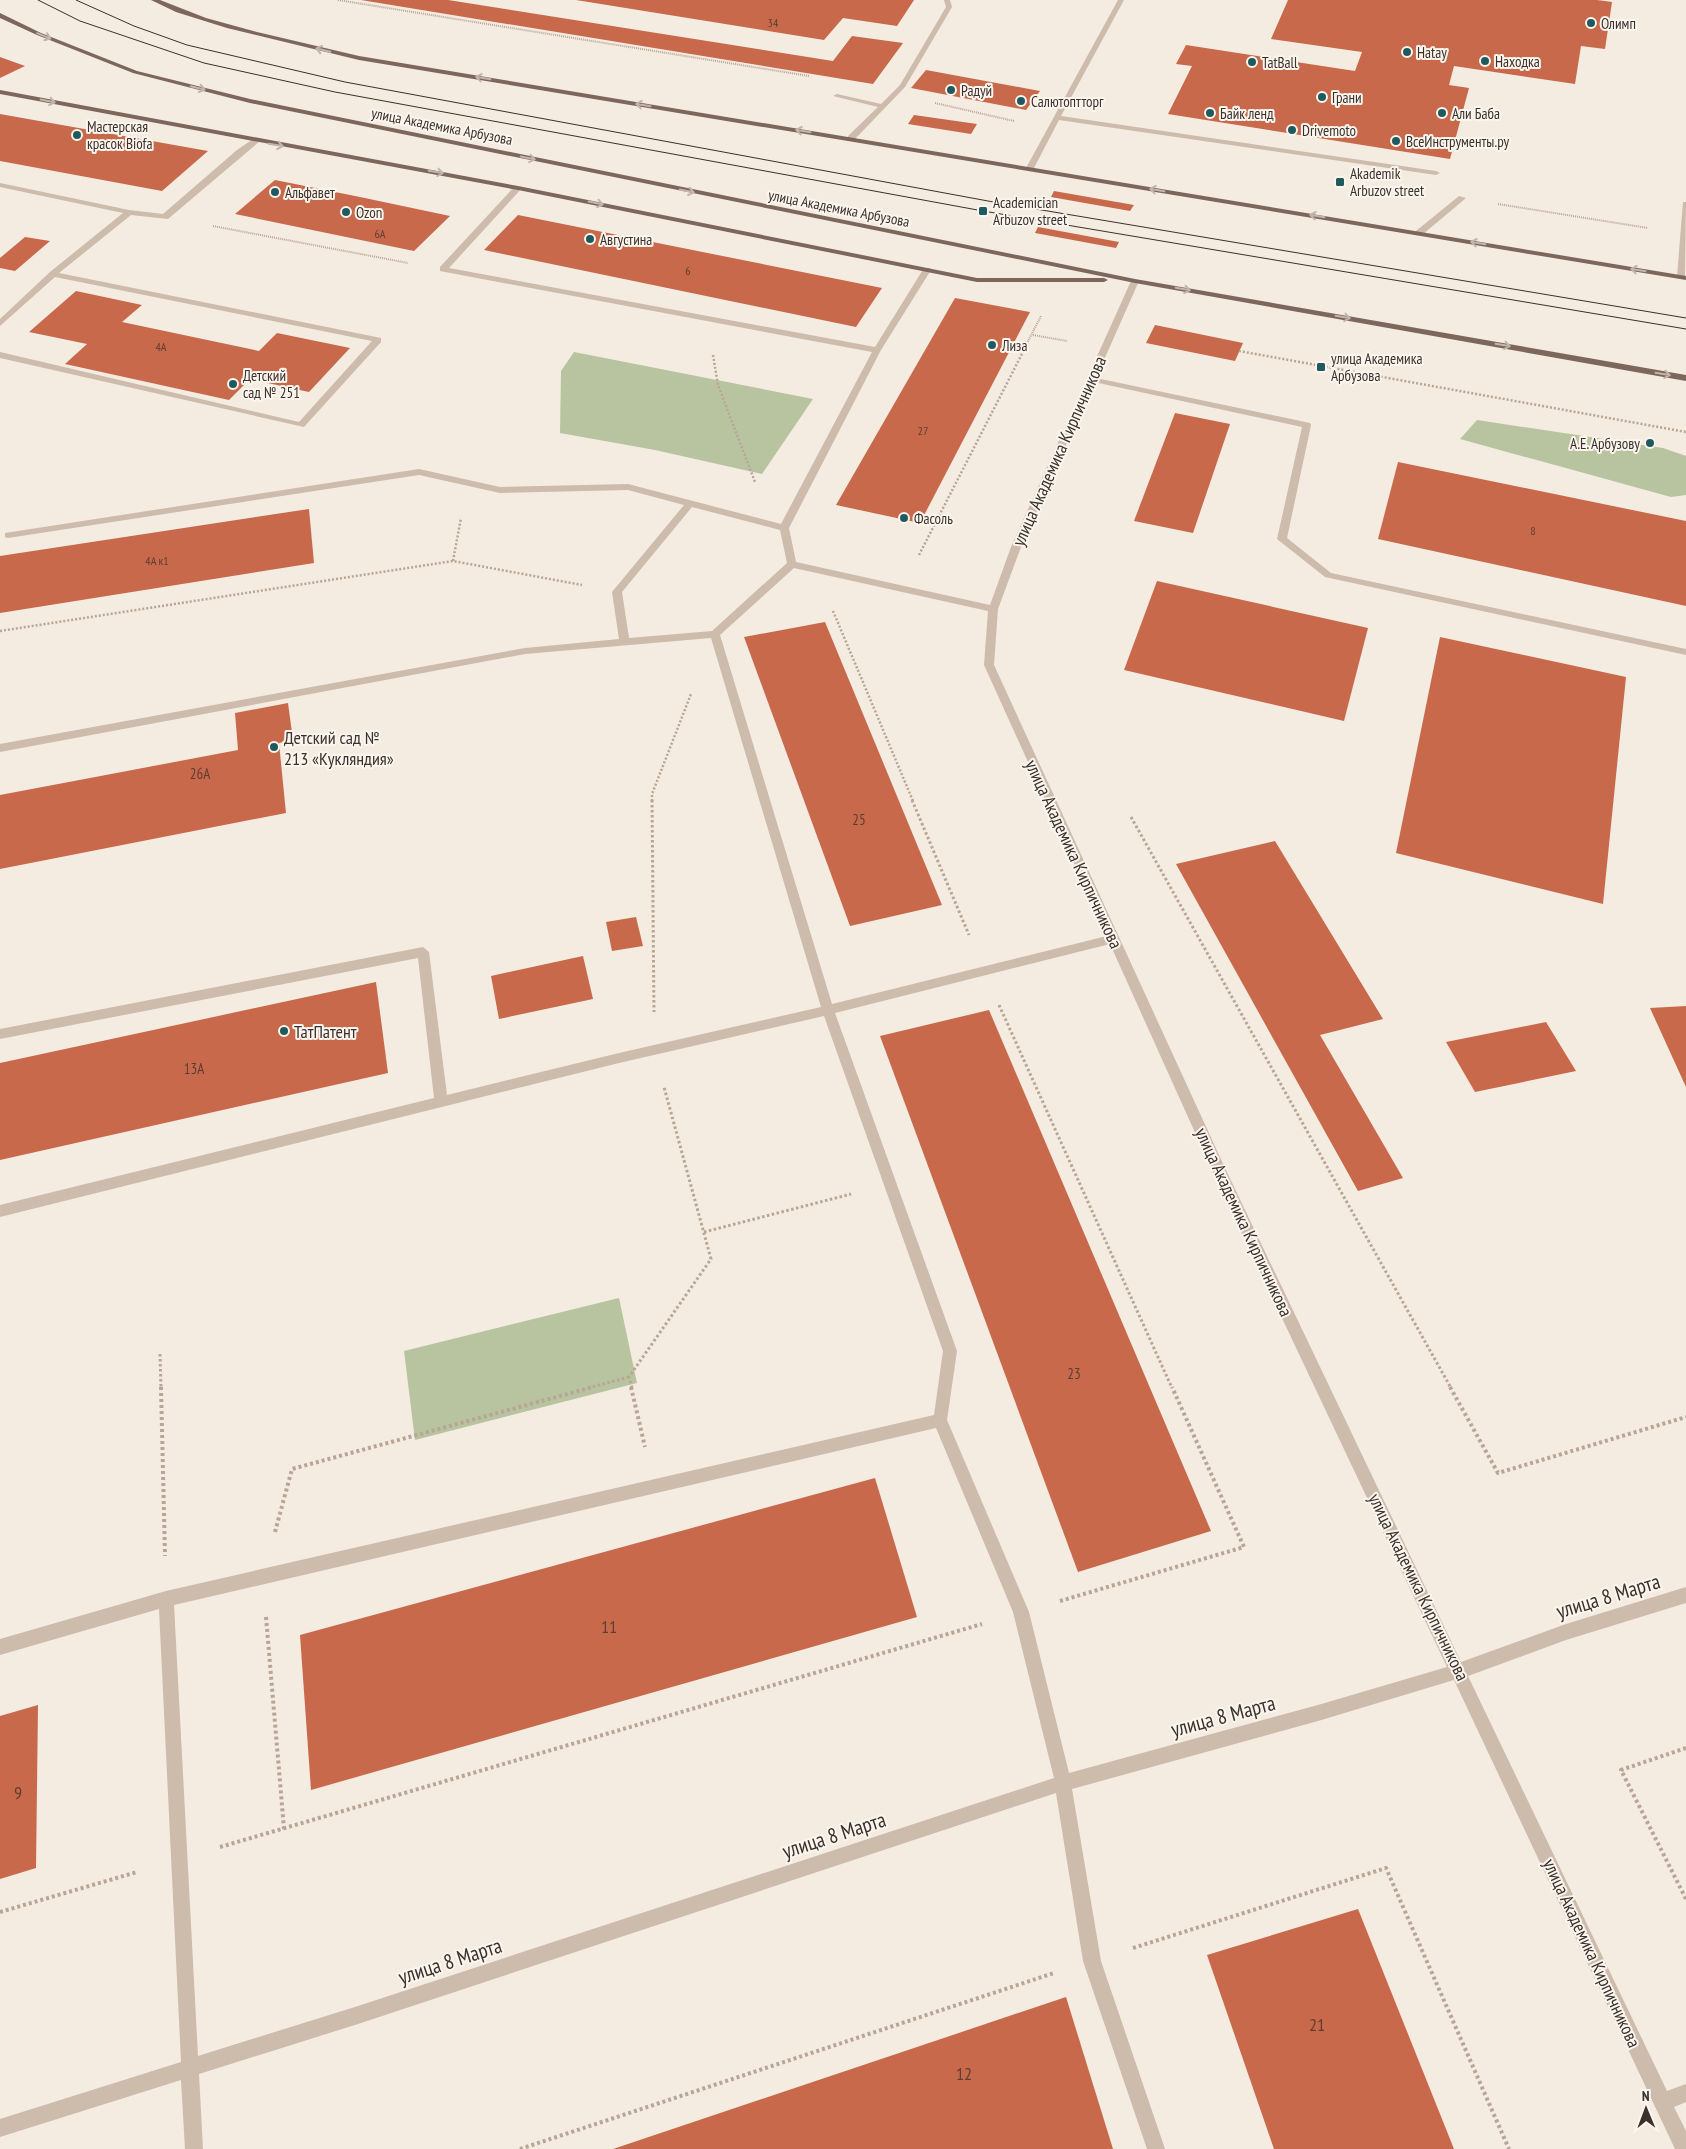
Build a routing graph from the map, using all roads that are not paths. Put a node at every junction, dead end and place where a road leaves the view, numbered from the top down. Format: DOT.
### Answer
graph roads {
  1 [pos="154,0"];
  2 [pos="947,0"];
  3 [pos="1121,0"];
  4 [pos="0,15"];
  5 [pos="0,92"];
  6 [pos="837,96"];
  7 [pos="883,106"];
  8 [pos="1057,118"];
  9 [pos="852,138"];
  10 [pos="256,141"];
  11 [pos="1030,168"];
  12 [pos="1436,173"];
  13 [pos="0,185"];
  14 [pos="518,188"];
  15 [pos="1462,198"];
  16 [pos="1686,204"];
  17 [pos="130,212"];
  18 [pos="1419,233"];
  19 [pos="927,270"];
  20 [pos="54,274"];
  21 [pos="1684,277"];
  22 [pos="1135,281"];
  23 [pos="0,324"];
  24 [pos="877,350"];
  25 [pos="0,354"];
  26 [pos="1686,378"];
  27 [pos="1091,379"];
  28 [pos="691,502"];
  29 [pos="784,528"];
  30 [pos="8,535"];
  31 [pos="792,564"];
  32 [pos="993,609"];
  33 [pos="715,634"];
  34 [pos="624,642"];
  35 [pos="1686,652"];
  36 [pos="0,748"];
  37 [pos="1113,939"];
  38 [pos="828,1010"];
  39 [pos="0,1034"];
  40 [pos="441,1102"];
  41 [pos="0,1211"];
  42 [pos="940,1420"];
  43 [pos="1686,1595"];
  44 [pos="166,1599"];
  45 [pos="0,1647"];
  46 [pos="1459,1671"];
  47 [pos="1063,1783"];
  48 [pos="190,2068"];
  49 [pos="1686,2093"];
  50 [pos="1663,2102"];
  51 [pos="0,2128"];
  52 [pos="194,2149"];
  53 [pos="1156,2149"];
  54 [pos="1685,2149"];
  9 -- 1 [label="main road, one-way"];
  2 -- 7 [label="street"];
  3 -- 8 [label="street"];
  4 -- 22 [label="main road, улица Академика Арбузова, one-way"];
  5 -- 10 [label="main road, one-way"];
  6 -- 7 [label="street"];
  7 -- 9 [label="street"];
  8 -- 11 [label="street"];
  8 -- 12 [label="street"];
  9 -- 11 [label="main road"];
  10 -- 14 [label="main road, one-way"];
  10 -- 17 [label="street"];
  18 -- 11 [label="main road, one-way"];
  13 -- 17 [label="street"];
  14 -- 19 [label="main road, one-way"];
  14 -- 24 [label="street"];
  15 -- 18 [label="street"];
  16 -- 21 [label="street"];
  17 -- 20 [label="street"];
  21 -- 18 [label="main road, one-way"];
  19 -- 22 [label="main road"];
  19 -- 24 [label="street"];
  20 -- 23 [label="street"];
  20 -- 25 [label="street"];
  22 -- 26 [label="main road, улица Академика Арбузова, one-way"];
  22 -- 27 [label="street, улица Академика Кирпичникова"];
  24 -- 29 [label="street"];
  27 -- 32 [label="street, улица Академика Кирпичникова"];
  27 -- 35 [label="street"];
  28 -- 29 [label="street"];
  28 -- 30 [label="street"];
  28 -- 34 [label="street"];
  29 -- 31 [label="street"];
  31 -- 32 [label="street"];
  31 -- 33 [label="street"];
  32 -- 37 [label="street, улица Академика Кирпичникова"];
  33 -- 34 [label="street"];
  33 -- 38 [label="street"];
  34 -- 36 [label="street"];
  37 -- 38 [label="street"];
  37 -- 46 [label="street, улица Академика Кирпичникова"];
  38 -- 40 [label="street"];
  38 -- 42 [label="street"];
  39 -- 40 [label="street"];
  40 -- 41 [label="street"];
  42 -- 44 [label="street"];
  42 -- 47 [label="street"];
  43 -- 46 [label="street, улица 8 Марта"];
  44 -- 45 [label="street"];
  44 -- 48 [label="street"];
  46 -- 47 [label="street, улица 8 Марта"];
  46 -- 50 [label="street, улица Академика Кирпичникова"];
  47 -- 48 [label="street, улица 8 Марта"];
  47 -- 53 [label="street"];
  48 -- 51 [label="street, улица 8 Марта"];
  48 -- 52 [label="street"];
  49 -- 50 [label="street"];
  50 -- 54 [label="street, улица Академика Кирпичникова"];
}
